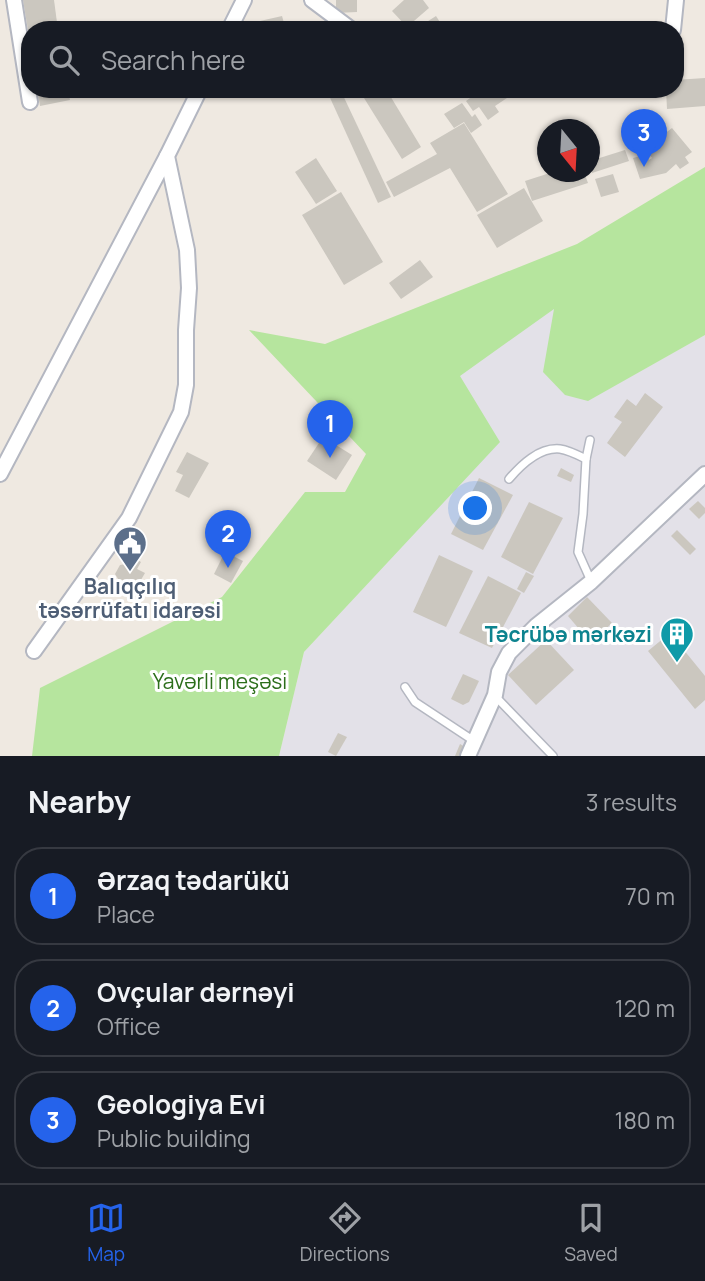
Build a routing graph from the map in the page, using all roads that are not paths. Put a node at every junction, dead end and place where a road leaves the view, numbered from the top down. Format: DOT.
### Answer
graph roads {
  1 [pos="14,0"];
  2 [pos="244,0"];
  3 [pos="312,0"];
  4 [pos="676,0"];
  5 [pos="234,21"];
  6 [pos="340,21"];
  7 [pos="674,21"];
  8 [pos="21,45"];
  9 [pos="29,98"];
  10 [pos="196,98"];
  11 [pos="30,102"];
  12 [pos="167,156"];
  13 [pos="590,440"];
  14 [pos="586,459"];
  15 [pos="0,474"];
  16 [pos="705,474"];
  17 [pos="509,479"];
  18 [pos="591,582"];
  19 [pos="34,651"];
  20 [pos="405,687"];
  21 [pos="495,695"];
  22 [pos="475,741"];
  23 [pos="468,756"];
  24 [pos="553,756"];
  1 -- 8 [label="street"];
  2 -- 5 [label="street"];
  3 -- 6 [label="street"];
  4 -- 7 [label="street"];
  9 -- 11 [label="street"];
  10 -- 12 [label="street"];
  12 -- 15 [label="street"];
  12 -- 19 [label="street"];
  13 -- 14 [label="lane"];
  14 -- 17 [label="lane"];
  14 -- 18 [label="lane"];
  16 -- 18 [label="street"];
  18 -- 21 [label="street"];
  20 -- 22 [label="lane"];
  21 -- 22 [label="street"];
  21 -- 24 [label="lane"];
  22 -- 23 [label="street"];
}
